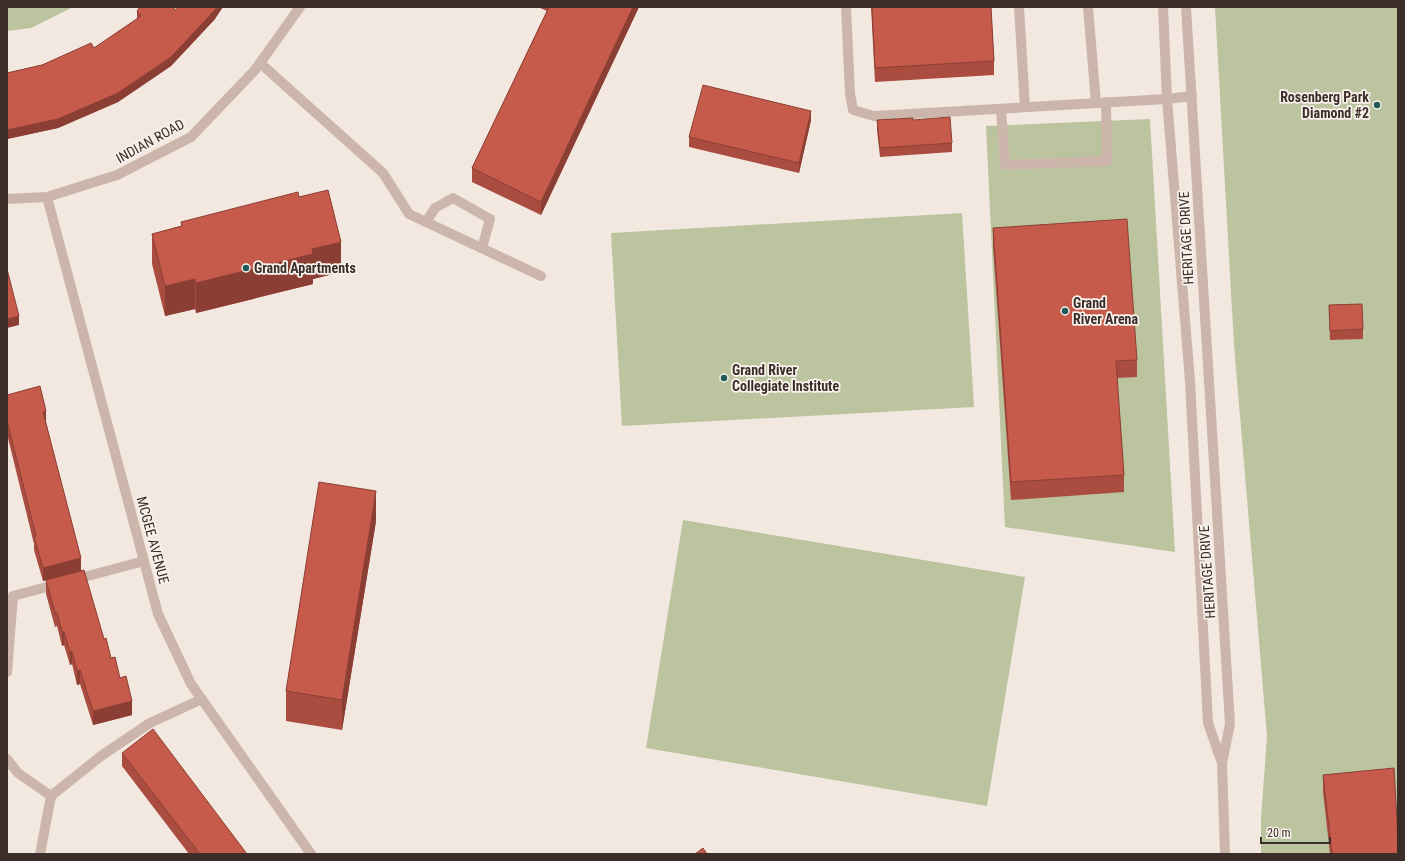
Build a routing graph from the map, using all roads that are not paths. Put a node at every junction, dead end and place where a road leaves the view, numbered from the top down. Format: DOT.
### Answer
graph roads {
  1 [pos="300,7"];
  2 [pos="846,7"];
  3 [pos="1020,7"];
  4 [pos="1088,7"];
  5 [pos="1163,7"];
  6 [pos="1186,7"];
  7 [pos="260,63"];
  8 [pos="1192,96"];
  9 [pos="1167,99"];
  10 [pos="1101,103"];
  11 [pos="1025,107"];
  12 [pos="1001,109"];
  13 [pos="48,197"];
  14 [pos="7,199"];
  15 [pos="426,222"];
  16 [pos="482,248"];
  17 [pos="541,276"];
  18 [pos="1209,379"];
  19 [pos="1190,382"];
  20 [pos="144,561"];
  21 [pos="7,672"];
  22 [pos="202,699"];
  23 [pos="7,759"];
  24 [pos="1222,763"];
  25 [pos="51,796"];
  26 [pos="40,854"];
  27 [pos="311,854"];
  28 [pos="1225,854"];
  1 -- 7 [label="street, INDIAN ROAD"];
  2 -- 12 [label="street"];
  3 -- 11 [label="street"];
  4 -- 10 [label="street"];
  5 -- 9 [label="street, HERITAGE DRIVE"];
  6 -- 8 [label="street, HERITAGE DRIVE"];
  7 -- 13 [label="street, INDIAN ROAD"];
  7 -- 15 [label="street"];
  8 -- 9 [label="street"];
  8 -- 18 [label="street, HERITAGE DRIVE"];
  9 -- 10 [label="street"];
  9 -- 19 [label="street, HERITAGE DRIVE"];
  10 -- 11 [label="street"];
  10 -- 12 [label="street"];
  11 -- 12 [label="street"];
  13 -- 14 [label="street, INDIAN ROAD"];
  13 -- 20 [label="street, MCGEE AVENUE"];
  15 -- 16 [label="street"];
  15 -- 16 [label="street"];
  16 -- 17 [label="street"];
  18 -- 19 [label="street"];
  18 -- 24 [label="street, HERITAGE DRIVE"];
  19 -- 24 [label="street, HERITAGE DRIVE"];
  20 -- 21 [label="street"];
  20 -- 22 [label="street, MCGEE AVENUE"];
  22 -- 25 [label="street"];
  22 -- 27 [label="street, MCGEE AVENUE"];
  23 -- 25 [label="street"];
  24 -- 28 [label="street, HERITAGE DRIVE"];
  25 -- 26 [label="street"];
}
